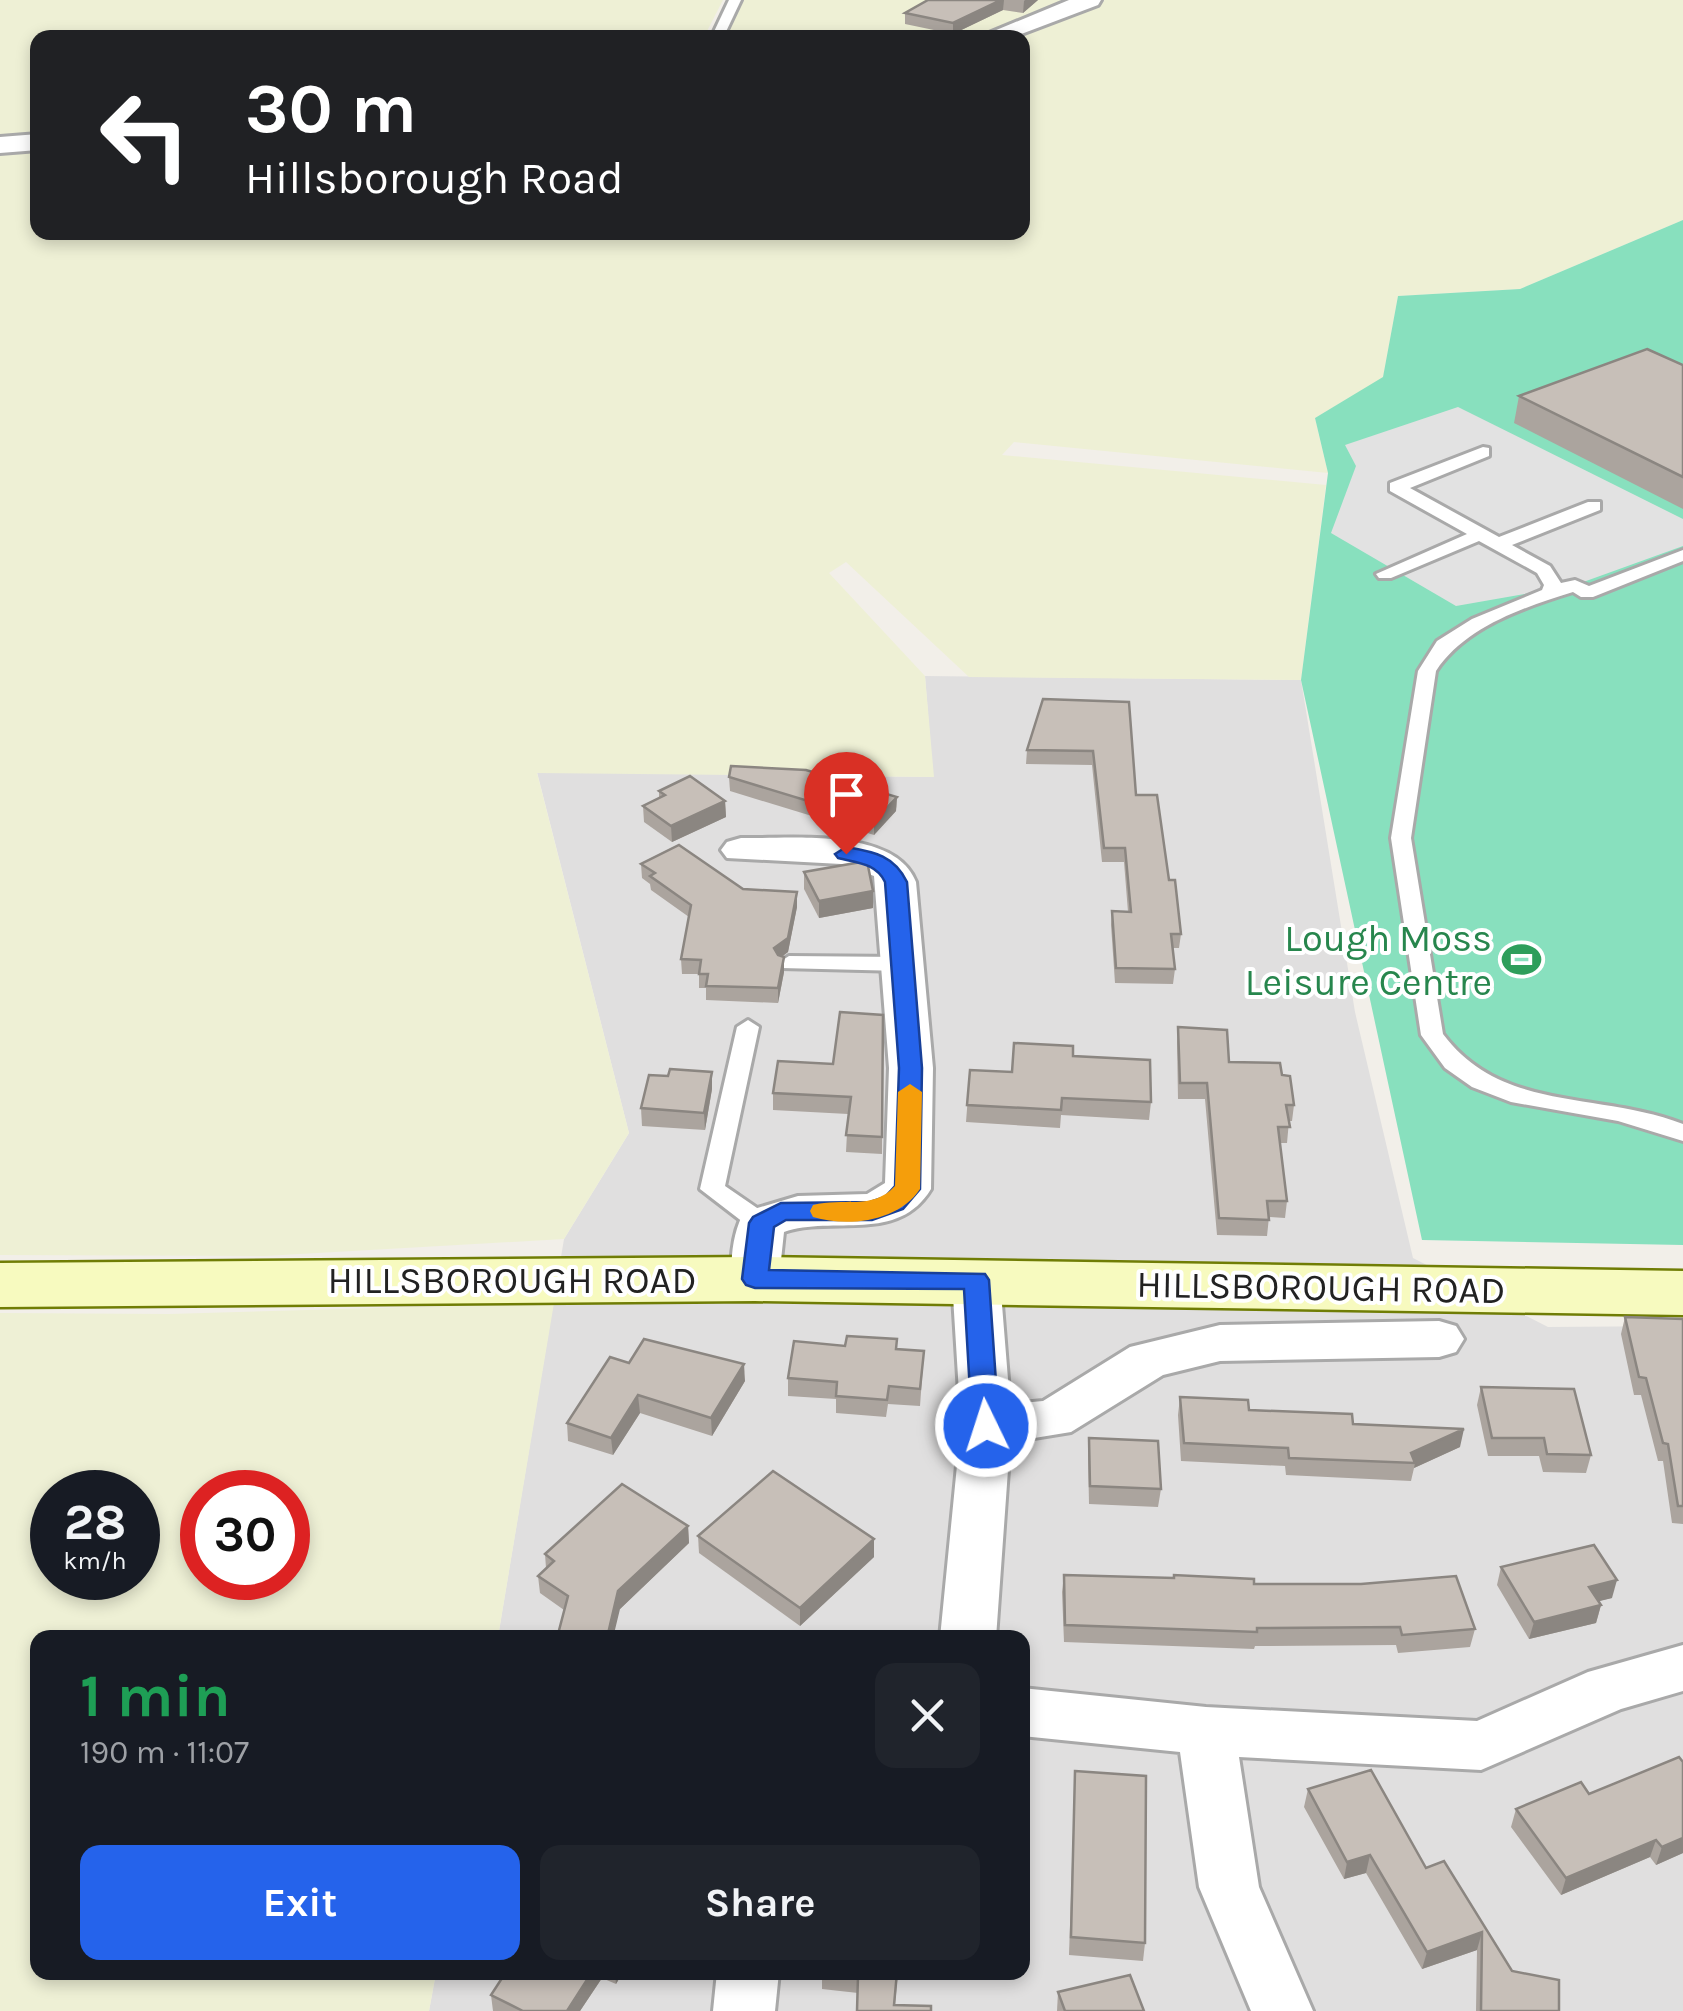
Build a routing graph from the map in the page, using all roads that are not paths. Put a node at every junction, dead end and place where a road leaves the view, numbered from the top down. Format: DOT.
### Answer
graph roads {
  1 [pos="735,0"];
  2 [pos="1090,0"];
  3 [pos="721,30"];
  4 [pos="1009,30"];
  5 [pos="30,143"];
  6 [pos="0,145"];
  7 [pos="1483,452"];
  8 [pos="1594,506"];
  9 [pos="1490,539"];
  10 [pos="1683,554"];
  11 [pos="1385,574"];
  12 [pos="1549,593"];
  13 [pos="741,850"];
  14 [pos="789,964"];
  15 [pos="902,964"];
  16 [pos="748,1027"];
  17 [pos="1683,1133"];
  18 [pos="758,1251"];
  19 [pos="976,1280"];
  20 [pos="0,1285"];
  21 [pos="1683,1293"];
  22 [pos="1440,1339"];
  23 [pos="986,1426"];
  24 [pos="969,1630"];
  25 [pos="1683,1668"];
  26 [pos="1030,1713"];
  27 [pos="1206,1731"];
  28 [pos="747,1980"];
  29 [pos="744,2011"];
  30 [pos="1282,2011"];
  1 -- 3 [label="lane"];
  2 -- 4 [label="street"];
  5 -- 6 [label="street"];
  7 -- 9 [label="lane"];
  8 -- 9 [label="lane"];
  9 -- 11 [label="lane"];
  9 -- 12 [label="lane"];
  10 -- 12 [label="lane"];
  12 -- 17 [label="lane"];
  13 -- 15 [label="street"];
  14 -- 15 [label="lane"];
  15 -- 18 [label="street"];
  16 -- 18 [label="lane"];
  18 -- 19 [label="main road, HILLSBOROUGH ROAD"];
  18 -- 20 [label="main road, HILLSBOROUGH ROAD"];
  19 -- 21 [label="main road, HILLSBOROUGH ROAD"];
  19 -- 23 [label="street"];
  22 -- 23 [label="street"];
  23 -- 24 [label="street"];
  25 -- 27 [label="street"];
  26 -- 27 [label="street"];
  27 -- 30 [label="street"];
  28 -- 29 [label="street"];
}
